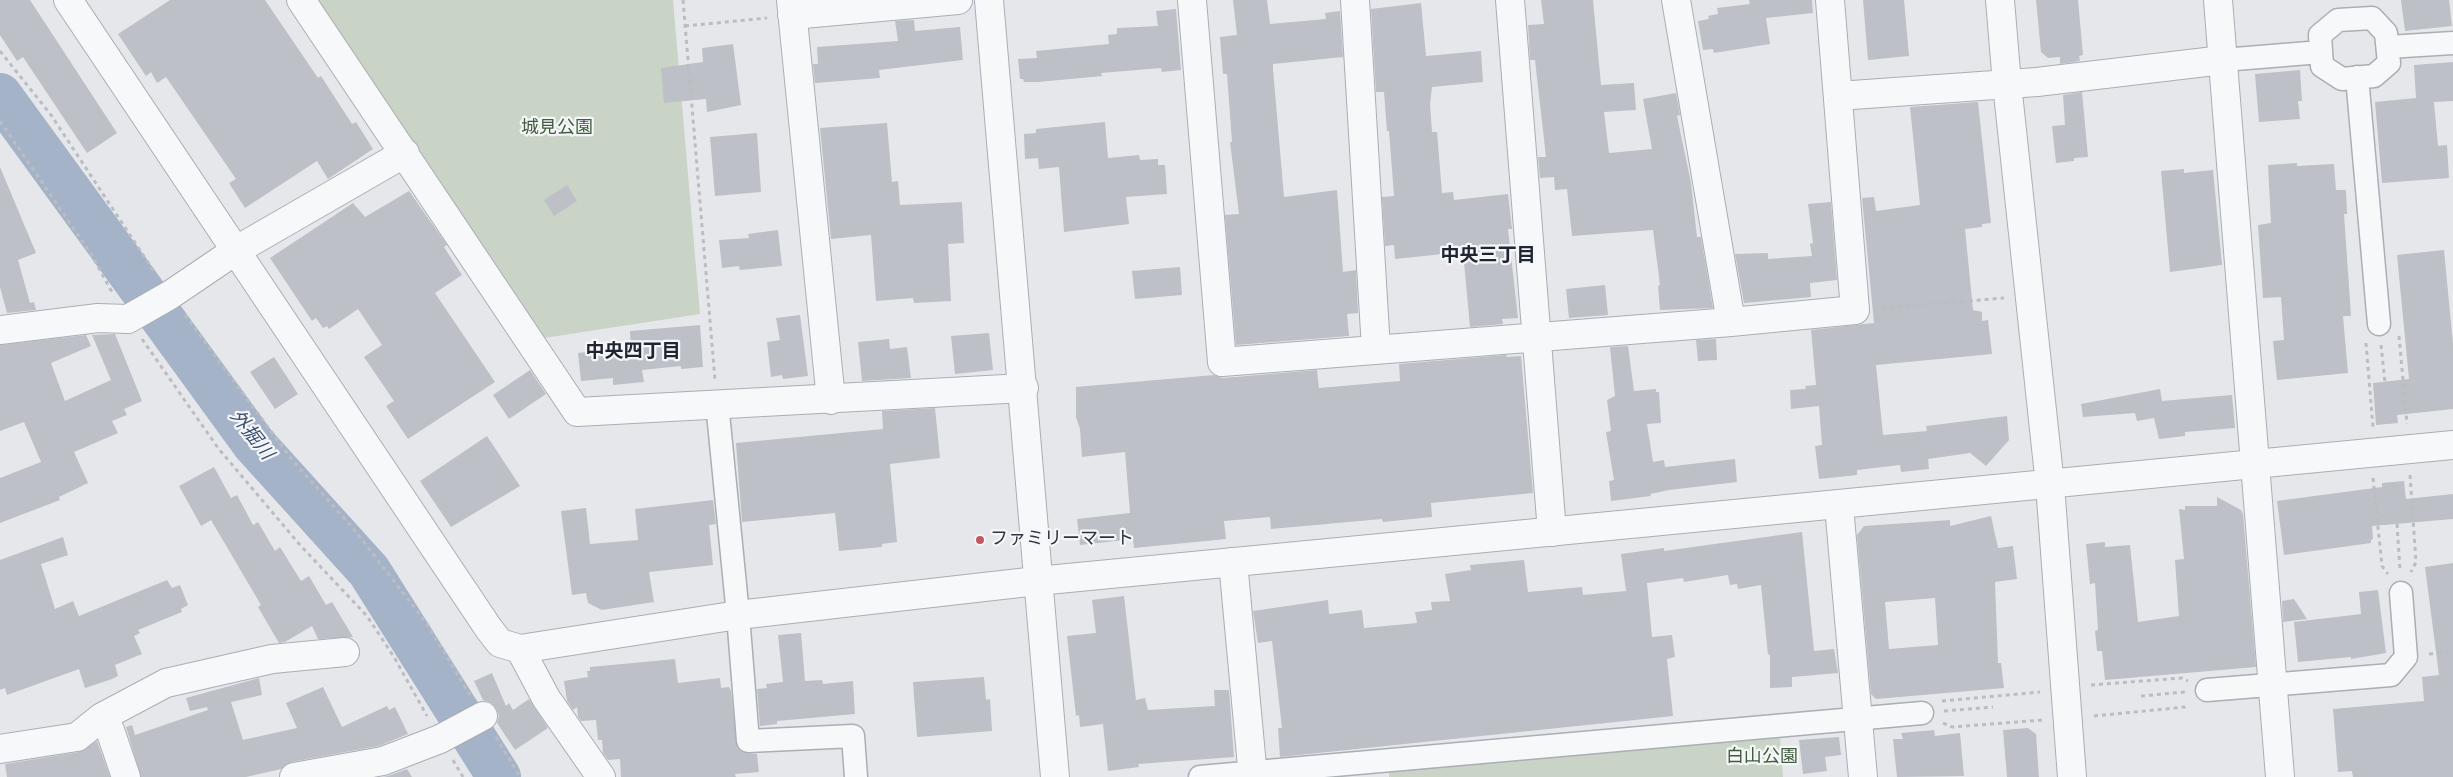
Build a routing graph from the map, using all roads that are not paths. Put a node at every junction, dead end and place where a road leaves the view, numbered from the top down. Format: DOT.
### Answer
graph roads {
  1 [pos="68,0"];
  2 [pos="301,0"];
  3 [pos="958,0"];
  4 [pos="989,0"];
  5 [pos="1192,0"];
  6 [pos="1355,0"];
  7 [pos="1510,0"];
  8 [pos="1676,0"];
  9 [pos="1830,0"];
  10 [pos="2000,0"];
  11 [pos="2218,0"];
  12 [pos="792,8"];
  13 [pos="2351,10"];
  14 [pos="2453,43"];
  15 [pos="2388,48"];
  16 [pos="2321,52"];
  17 [pos="2223,60"];
  18 [pos="2357,77"];
  19 [pos="2006,84"];
  20 [pos="1838,96"];
  21 [pos="405,153"];
  22 [pos="235,251"];
  23 [pos="1732,322"];
  24 [pos="2379,324"];
  25 [pos="0,330"];
  26 [pos="1538,337"];
  27 [pos="1376,349"];
  28 [pos="1024,388"];
  29 [pos="831,400"];
  30 [pos="717,403"];
  31 [pos="2453,445"];
  32 [pos="2254,464"];
  33 [pos="2050,485"];
  34 [pos="1839,506"];
  35 [pos="1552,532"];
  36 [pos="1233,562"];
  37 [pos="1037,581"];
  38 [pos="2401,593"];
  39 [pos="738,615"];
  40 [pos="520,649"];
  41 [pos="345,652"];
  42 [pos="2272,684"];
  43 [pos="2206,690"];
  44 [pos="1922,713"];
  45 [pos="483,716"];
  46 [pos="102,717"];
  47 [pos="1857,719"];
  48 [pos="0,750"];
  49 [pos="1253,775"];
  50 [pos="126,777"];
  51 [pos="294,777"];
  52 [pos="601,777"];
  53 [pos="856,777"];
  54 [pos="1056,777"];
  55 [pos="1200,777"];
  56 [pos="1863,777"];
  57 [pos="2072,777"];
  58 [pos="2280,777"];
  1 -- 22 [label="street"];
  2 -- 21 [label="street"];
  3 -- 12 [label="street"];
  4 -- 28 [label="street"];
  5 -- 27 [label="street"];
  6 -- 27 [label="street"];
  7 -- 26 [label="street"];
  8 -- 23 [label="street"];
  9 -- 20 [label="street"];
  10 -- 19 [label="street"];
  11 -- 17 [label="street"];
  12 -- 29 [label="street"];
  13 -- 15 [label="street"];
  13 -- 16 [label="street"];
  14 -- 15 [label="street"];
  15 -- 18 [label="street"];
  16 -- 17 [label="street"];
  16 -- 18 [label="street"];
  17 -- 19 [label="street"];
  17 -- 32 [label="street"];
  18 -- 24 [label="street"];
  19 -- 20 [label="street"];
  19 -- 33 [label="street"];
  20 -- 23 [label="street"];
  21 -- 22 [label="street"];
  21 -- 30 [label="street"];
  22 -- 25 [label="street"];
  22 -- 40 [label="street"];
  23 -- 26 [label="street"];
  26 -- 27 [label="street"];
  26 -- 35 [label="street"];
  28 -- 29 [label="street"];
  28 -- 37 [label="street"];
  29 -- 30 [label="street"];
  30 -- 39 [label="street"];
  31 -- 32 [label="street"];
  32 -- 33 [label="street"];
  32 -- 42 [label="street"];
  33 -- 34 [label="street"];
  33 -- 57 [label="street"];
  34 -- 35 [label="street"];
  34 -- 47 [label="street"];
  35 -- 36 [label="street"];
  36 -- 37 [label="street"];
  36 -- 49 [label="street"];
  37 -- 39 [label="street"];
  37 -- 54 [label="street"];
  38 -- 42 [label="street"];
  39 -- 40 [label="street"];
  39 -- 53 [label="street"];
  40 -- 52 [label="street"];
  41 -- 46 [label="street"];
  42 -- 43 [label="street"];
  42 -- 58 [label="street"];
  44 -- 47 [label="street"];
  45 -- 51 [label="street"];
  46 -- 48 [label="street"];
  46 -- 50 [label="street"];
  47 -- 49 [label="street"];
  47 -- 56 [label="street"];
  49 -- 55 [label="street"];
}
